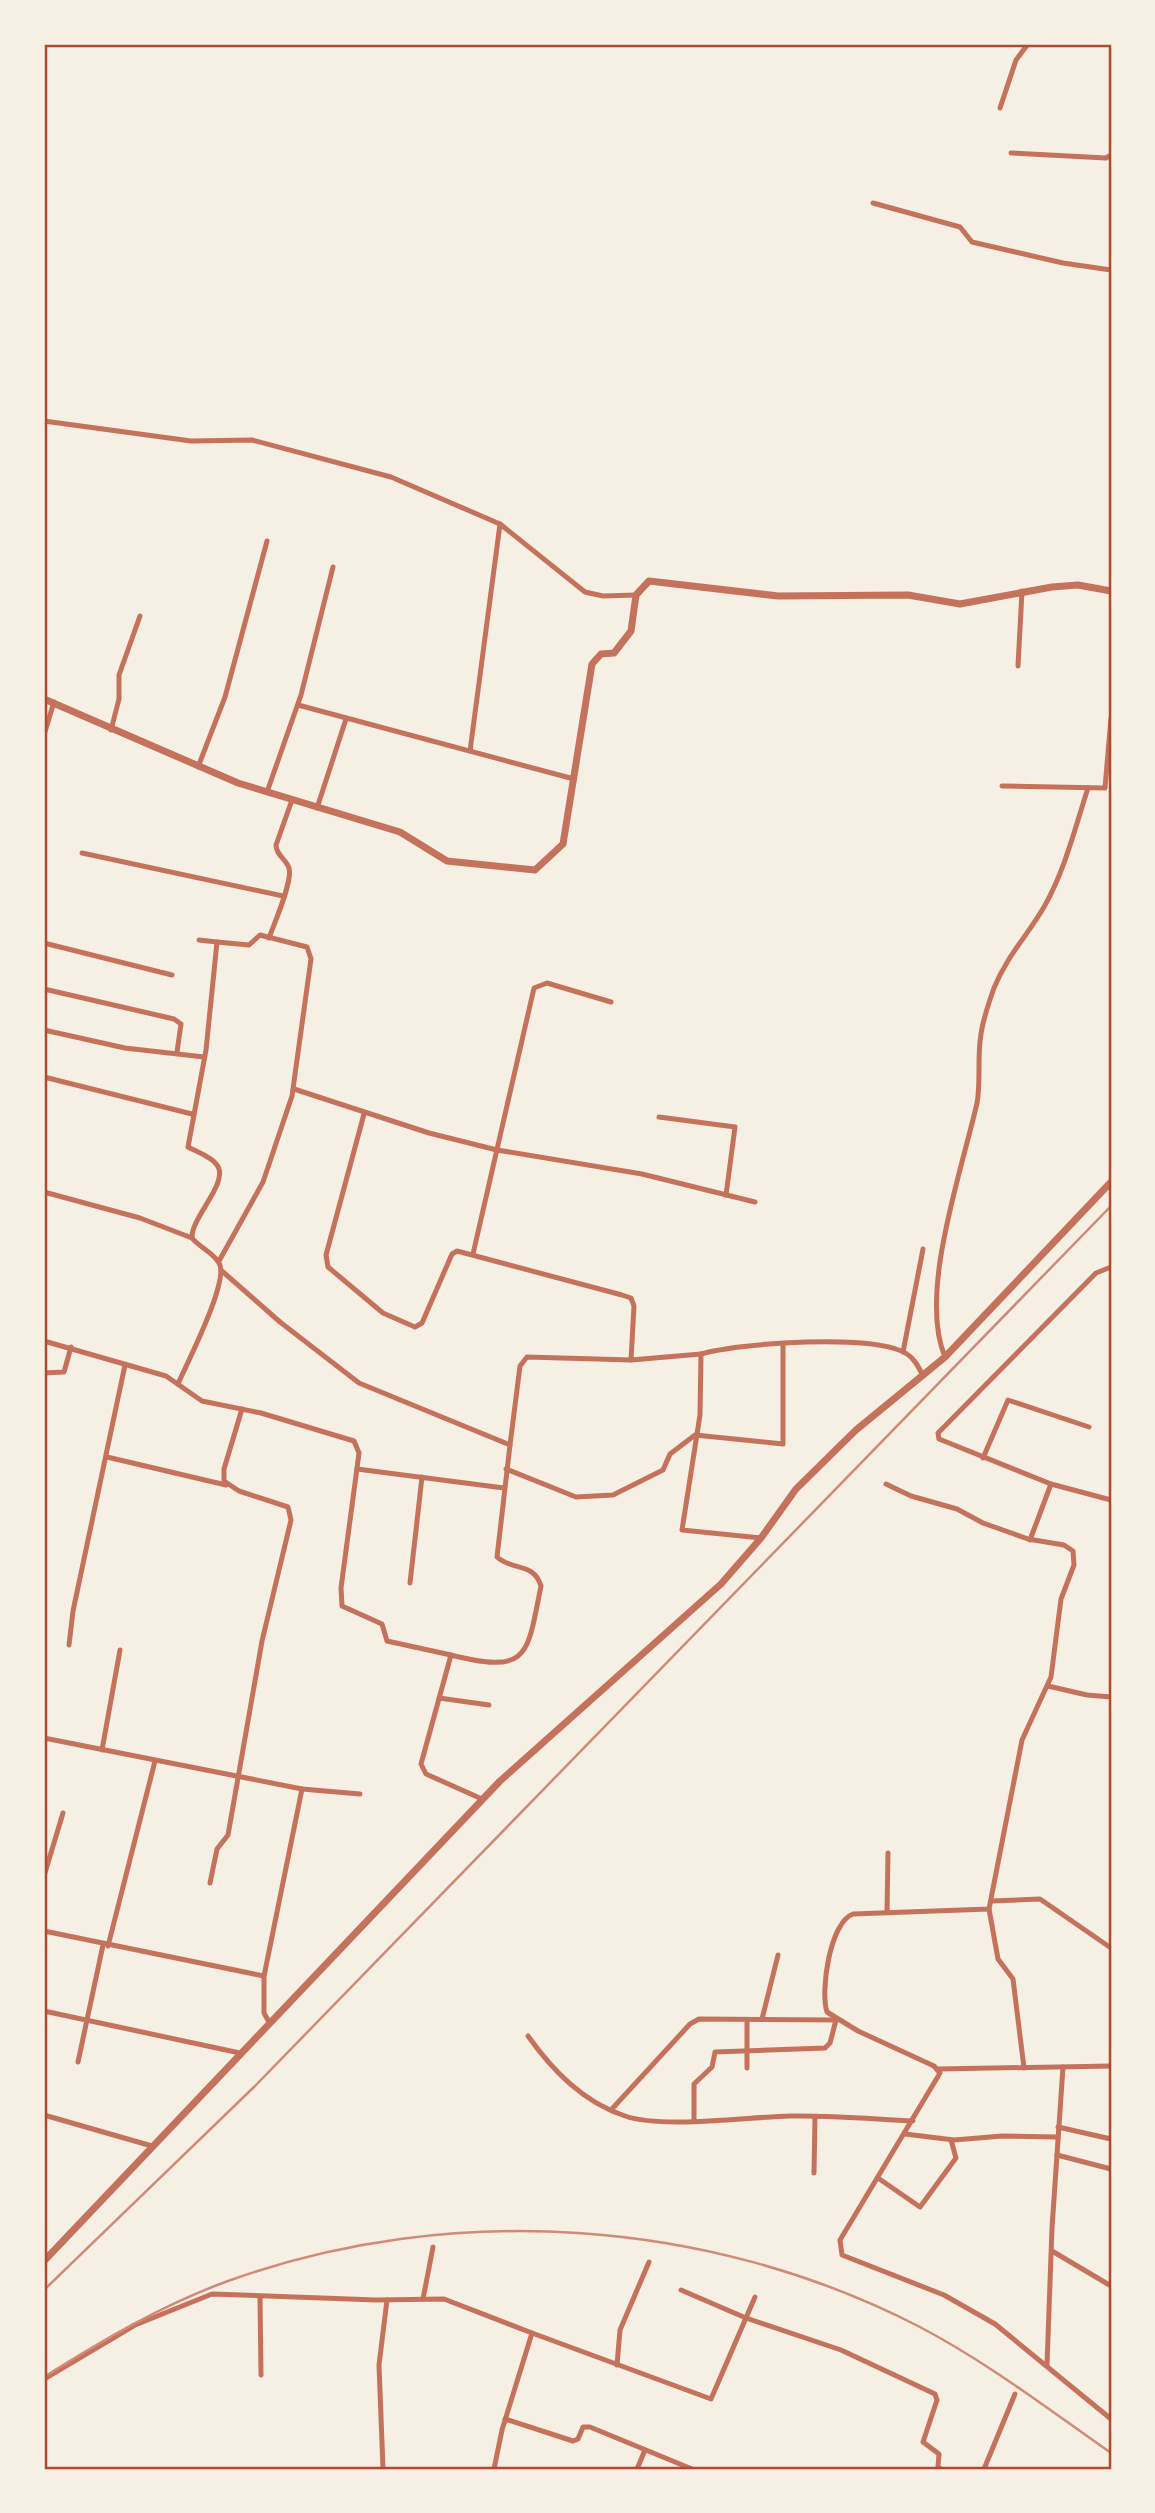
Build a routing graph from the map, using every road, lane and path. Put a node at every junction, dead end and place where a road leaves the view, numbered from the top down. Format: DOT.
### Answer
graph roads {
  1 [pos="1028,44"];
  2 [pos="1000,108"];
  3 [pos="1011,153"];
  4 [pos="1111,155"];
  5 [pos="873,203"];
  6 [pos="1111,270"];
  7 [pos="44,421"];
  8 [pos="500,524"];
  9 [pos="267,541"];
  10 [pos="333,567"];
  11 [pos="1022,591"];
  12 [pos="1111,591"];
  13 [pos="636,595"];
  14 [pos="140,616"];
  15 [pos="1018,666"];
  16 [pos="44,699"];
  17 [pos="54,702"];
  18 [pos="298,705"];
  19 [pos="1111,718"];
  20 [pos="346,719"];
  21 [pos="111,730"];
  22 [pos="44,734"];
  23 [pos="470,751"];
  24 [pos="198,767"];
  25 [pos="574,779"];
  26 [pos="1002,786"];
  27 [pos="1088,788"];
  28 [pos="1108,789"];
  29 [pos="267,793"];
  30 [pos="292,800"];
  31 [pos="317,808"];
  32 [pos="82,853"];
  33 [pos="283,896"];
  34 [pos="269,938"];
  35 [pos="199,940"];
  36 [pos="217,942"];
  37 [pos="44,943"];
  38 [pos="172,975"];
  39 [pos="44,989"];
  40 [pos="611,1002"];
  41 [pos="44,1030"];
  42 [pos="177,1052"];
  43 [pos="204,1057"];
  44 [pos="44,1077"];
  45 [pos="294,1089"];
  46 [pos="192,1114"];
  47 [pos="364,1114"];
  48 [pos="659,1117"];
  49 [pos="497,1150"];
  50 [pos="1111,1182"];
  51 [pos="44,1192"];
  52 [pos="726,1195"];
  53 [pos="755,1202"];
  54 [pos="192,1238"];
  55 [pos="923,1249"];
  56 [pos="473,1254"];
  57 [pos="219,1261"];
  58 [pos="1111,1267"];
  59 [pos="222,1271"];
  60 [pos="44,1341"];
  61 [pos="783,1345"];
  62 [pos="71,1347"];
  63 [pos="903,1352"];
  64 [pos="701,1354"];
  65 [pos="945,1357"];
  66 [pos="631,1360"];
  67 [pos="125,1365"];
  68 [pos="44,1373"];
  69 [pos="923,1376"];
  70 [pos="178,1384"];
  71 [pos="242,1409"];
  72 [pos="1089,1427"];
  73 [pos="695,1435"];
  74 [pos="510,1445"];
  75 [pos="107,1457"];
  76 [pos="983,1458"];
  77 [pos="357,1469"];
  78 [pos="506,1469"];
  79 [pos="422,1477"];
  80 [pos="886,1484"];
  81 [pos="1051,1484"];
  82 [pos="231,1486"];
  83 [pos="504,1488"];
  84 [pos="1111,1500"];
  85 [pos="761,1538"];
  86 [pos="1030,1540"];
  87 [pos="410,1583"];
  88 [pos="69,1645"];
  89 [pos="120,1650"];
  90 [pos="451,1655"];
  91 [pos="1048,1686"];
  92 [pos="1111,1697"];
  93 [pos="439,1698"];
  94 [pos="489,1705"];
  95 [pos="44,1738"];
  96 [pos="102,1750"];
  97 [pos="155,1761"];
  98 [pos="236,1777"];
  99 [pos="302,1788"];
  100 [pos="360,1794"];
  101 [pos="482,1799"];
  102 [pos="63,1813"];
  103 [pos="888,1853"];
  104 [pos="44,1876"];
  105 [pos="210,1883"];
  106 [pos="991,1900"];
  107 [pos="989,1909"];
  108 [pos="887,1912"];
  109 [pos="44,1931"];
  110 [pos="106,1945"];
  111 [pos="1111,1948"];
  112 [pos="778,1955"];
  113 [pos="264,1976"];
  114 [pos="44,2011"];
  115 [pos="762,2019"];
  116 [pos="747,2020"];
  117 [pos="838,2020"];
  118 [pos="87,2021"];
  119 [pos="269,2022"];
  120 [pos="528,2036"];
  121 [pos="748,2050"];
  122 [pos="240,2053"];
  123 [pos="78,2062"];
  124 [pos="1111,2066"];
  125 [pos="1063,2067"];
  126 [pos="747,2068"];
  127 [pos="1024,2068"];
  128 [pos="938,2069"];
  129 [pos="611,2110"];
  130 [pos="44,2115"];
  131 [pos="816,2117"];
  132 [pos="694,2120"];
  133 [pos="913,2121"];
  134 [pos="1058,2127"];
  135 [pos="905,2134"];
  136 [pos="1058,2137"];
  137 [pos="1111,2139"];
  138 [pos="951,2140"];
  139 [pos="152,2146"];
  140 [pos="1056,2155"];
  141 [pos="1111,2169"];
  142 [pos="814,2173"];
  143 [pos="878,2178"];
  144 [pos="433,2248"];
  145 [pos="1052,2251"];
  146 [pos="44,2261"];
  147 [pos="649,2262"];
  148 [pos="1111,2286"];
  149 [pos="681,2290"];
  150 [pos="260,2297"];
  151 [pos="755,2297"];
  152 [pos="423,2299"];
  153 [pos="387,2300"];
  154 [pos="746,2318"];
  155 [pos="532,2333"];
  156 [pos="617,2365"];
  157 [pos="1047,2365"];
  158 [pos="261,2375"];
  159 [pos="44,2379"];
  160 [pos="1015,2394"];
  161 [pos="505,2419"];
  162 [pos="1111,2419"];
  163 [pos="645,2450"];
  164 [pos="672,2461"];
  165 [pos="383,2469"];
  166 [pos="494,2469"];
  167 [pos="637,2469"];
  168 [pos="669,2469"];
  169 [pos="692,2469"];
  170 [pos="941,2469"];
  171 [pos="984,2469"];
  1 -- 2 [label="street"];
  3 -- 4 [label="street"];
  5 -- 6 [label="street"];
  7 -- 8 [label="street"];
  8 -- 13 [label="street"];
  8 -- 23 [label="street"];
  9 -- 24 [label="street"];
  10 -- 18 [label="street"];
  11 -- 12 [label="street"];
  11 -- 13 [label="street"];
  11 -- 15 [label="street"];
  13 -- 25 [label="street"];
  14 -- 21 [label="street"];
  16 -- 17 [label="street"];
  17 -- 21 [label="street"];
  17 -- 22 [label="street"];
  18 -- 20 [label="street"];
  18 -- 29 [label="street"];
  19 -- 28 [label="street"];
  20 -- 23 [label="street"];
  20 -- 31 [label="street"];
  21 -- 24 [label="street"];
  23 -- 25 [label="street"];
  24 -- 29 [label="street"];
  25 -- 31 [label="street"];
  26 -- 27 [label="street"];
  27 -- 28 [label="street"];
  27 -- 65 [label="street"];
  29 -- 30 [label="street"];
  30 -- 31 [label="street"];
  30 -- 33 [label="street"];
  32 -- 33 [label="street"];
  33 -- 34 [label="street"];
  34 -- 36 [label="street"];
  34 -- 45 [label="street"];
  35 -- 36 [label="street"];
  36 -- 43 [label="street"];
  37 -- 38 [label="street"];
  39 -- 42 [label="street"];
  40 -- 49 [label="street"];
  41 -- 42 [label="street"];
  42 -- 43 [label="street"];
  43 -- 46 [label="street"];
  44 -- 46 [label="street"];
  45 -- 47 [label="street"];
  45 -- 57 [label="street"];
  46 -- 54 [label="street"];
  47 -- 49 [label="street"];
  47 -- 56 [label="street"];
  48 -- 52 [label="street"];
  49 -- 52 [label="street"];
  49 -- 56 [label="street"];
  50 -- 65 [label="street"];
  51 -- 54 [label="street"];
  52 -- 53 [label="street"];
  54 -- 57 [label="street"];
  55 -- 63 [label="street"];
  56 -- 66 [label="street"];
  57 -- 59 [label="street"];
  58 -- 76 [label="street"];
  59 -- 70 [label="street"];
  59 -- 74 [label="street"];
  60 -- 62 [label="street"];
  61 -- 63 [label="street"];
  61 -- 64 [label="street"];
  61 -- 73 [label="street"];
  62 -- 67 [label="street"];
  62 -- 68 [label="street"];
  63 -- 69 [label="street"];
  64 -- 66 [label="street"];
  64 -- 73 [label="street"];
  65 -- 69 [label="street"];
  66 -- 74 [label="street"];
  67 -- 70 [label="street"];
  67 -- 75 [label="street"];
  69 -- 85 [label="street"];
  70 -- 71 [label="street"];
  71 -- 77 [label="street"];
  71 -- 82 [label="street"];
  72 -- 76 [label="street"];
  73 -- 78 [label="street"];
  73 -- 85 [label="street"];
  74 -- 78 [label="street"];
  75 -- 82 [label="street"];
  75 -- 88 [label="street"];
  76 -- 81 [label="street"];
  77 -- 79 [label="street"];
  77 -- 90 [label="street"];
  78 -- 83 [label="street"];
  79 -- 83 [label="street"];
  79 -- 87 [label="street"];
  80 -- 86 [label="street"];
  81 -- 84 [label="street"];
  81 -- 86 [label="street"];
  82 -- 98 [label="street"];
  83 -- 90 [label="street"];
  85 -- 101 [label="street"];
  86 -- 91 [label="street"];
  89 -- 96 [label="street"];
  90 -- 93 [label="street"];
  91 -- 92 [label="street"];
  91 -- 106 [label="street"];
  93 -- 94 [label="street"];
  93 -- 101 [label="street"];
  95 -- 96 [label="street"];
  96 -- 97 [label="street"];
  97 -- 98 [label="street"];
  97 -- 110 [label="street"];
  98 -- 99 [label="street"];
  98 -- 105 [label="street"];
  99 -- 100 [label="street"];
  99 -- 113 [label="street"];
  101 -- 119 [label="street"];
  102 -- 104 [label="street"];
  103 -- 108 [label="street"];
  106 -- 107 [label="street"];
  106 -- 111 [label="street"];
  107 -- 108 [label="street"];
  107 -- 127 [label="street"];
  108 -- 117 [label="street"];
  109 -- 110 [label="street"];
  110 -- 113 [label="street"];
  110 -- 118 [label="street"];
  112 -- 115 [label="street"];
  113 -- 119 [label="street"];
  114 -- 118 [label="street"];
  115 -- 116 [label="street"];
  115 -- 117 [label="street"];
  116 -- 121 [label="street"];
  116 -- 129 [label="street"];
  117 -- 121 [label="street"];
  117 -- 128 [label="street"];
  118 -- 122 [label="street"];
  118 -- 123 [label="street"];
  119 -- 122 [label="street"];
  120 -- 129 [label="street"];
  121 -- 126 [label="street"];
  121 -- 132 [label="street"];
  122 -- 139 [label="street"];
  124 -- 125 [label="street"];
  125 -- 127 [label="street"];
  125 -- 134 [label="street"];
  127 -- 128 [label="street"];
  128 -- 133 [label="street"];
  129 -- 132 [label="street"];
  130 -- 139 [label="street"];
  131 -- 132 [label="street"];
  131 -- 133 [label="street"];
  131 -- 142 [label="street"];
  133 -- 135 [label="street"];
  134 -- 136 [label="street"];
  134 -- 137 [label="street"];
  135 -- 138 [label="street"];
  135 -- 143 [label="street"];
  136 -- 138 [label="street"];
  136 -- 140 [label="street"];
  138 -- 143 [label="street"];
  139 -- 146 [label="street"];
  140 -- 141 [label="street"];
  140 -- 145 [label="street"];
  143 -- 157 [label="street"];
  144 -- 152 [label="street"];
  145 -- 148 [label="street"];
  145 -- 157 [label="street"];
  147 -- 156 [label="street"];
  149 -- 154 [label="street"];
  150 -- 153 [label="street"];
  150 -- 158 [label="street"];
  150 -- 159 [label="street"];
  151 -- 154 [label="street"];
  152 -- 153 [label="street"];
  152 -- 155 [label="street"];
  153 -- 165 [label="street"];
  154 -- 156 [label="street"];
  154 -- 170 [label="street"];
  155 -- 156 [label="street"];
  155 -- 161 [label="street"];
  157 -- 162 [label="street"];
  160 -- 171 [label="street"];
  161 -- 163 [label="street"];
  161 -- 166 [label="street"];
  163 -- 164 [label="street"];
  163 -- 167 [label="street"];
  164 -- 168 [label="street"];
  164 -- 169 [label="street"];
}
